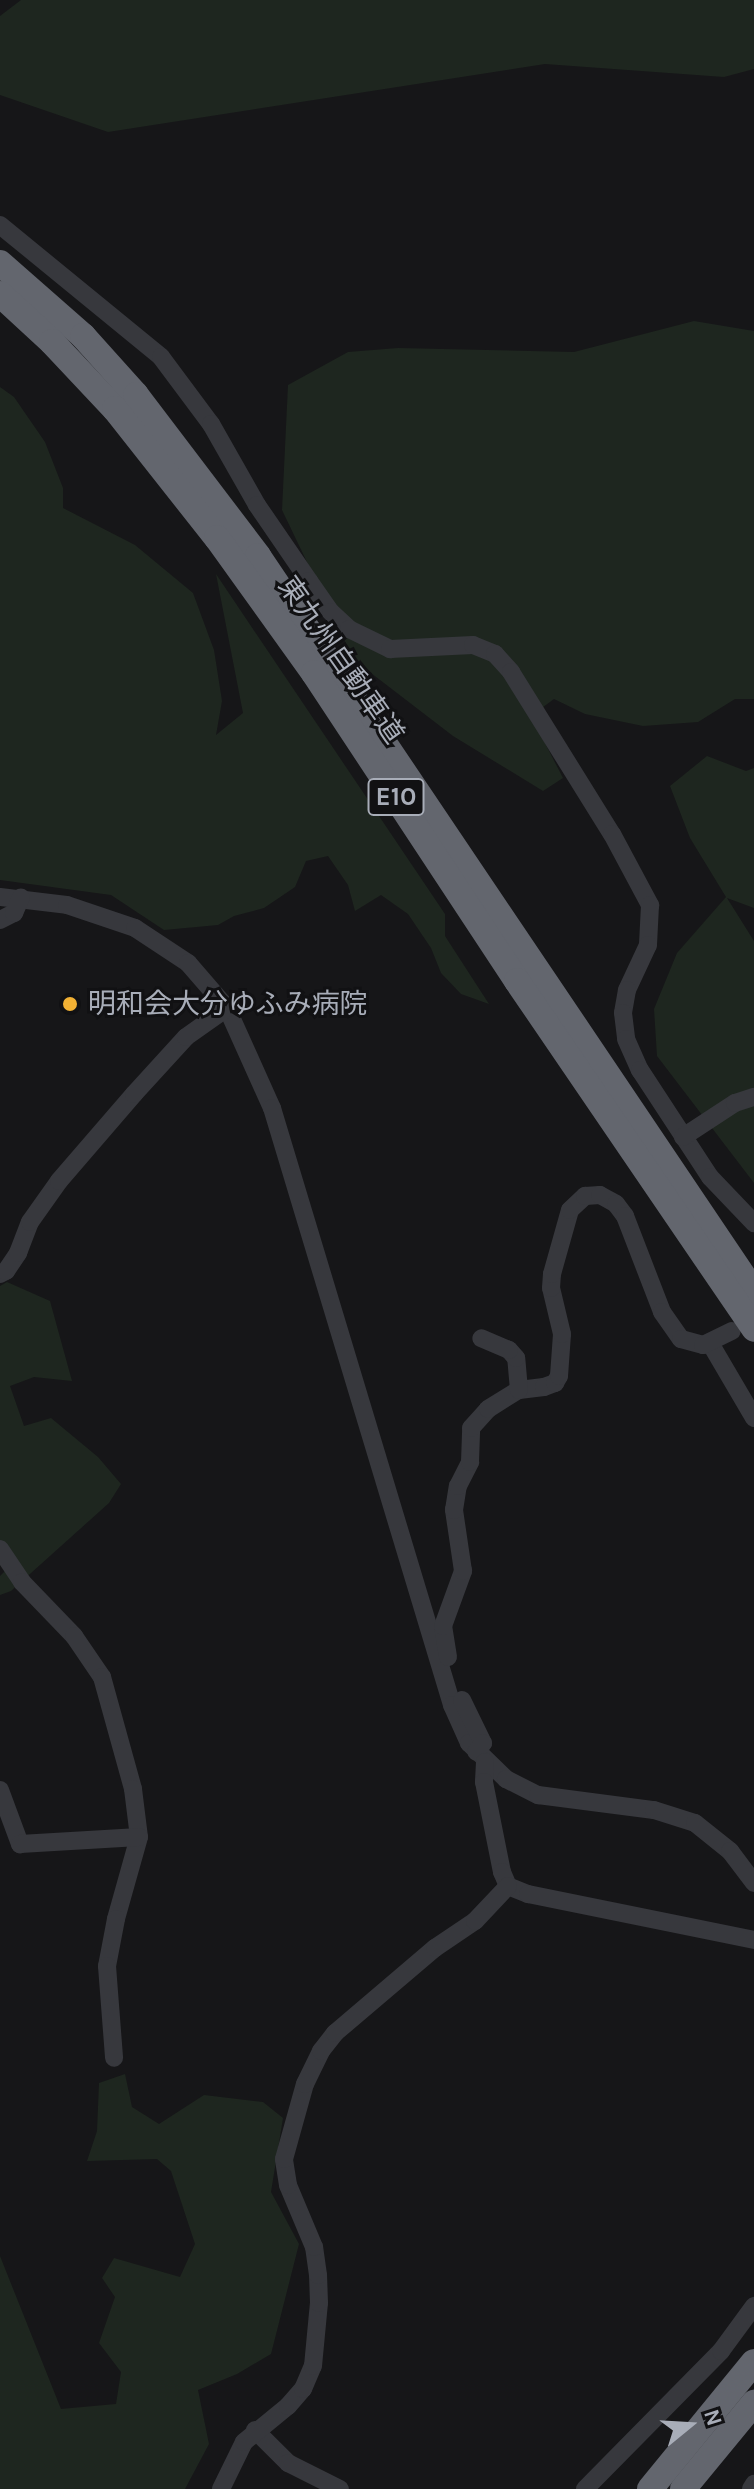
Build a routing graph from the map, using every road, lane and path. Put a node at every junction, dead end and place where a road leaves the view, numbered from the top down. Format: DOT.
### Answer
graph roads {
  1 [pos="0,225"];
  2 [pos="0,263"];
  3 [pos="0,294"];
  4 [pos="0,897"];
  5 [pos="21,897"];
  6 [pos="0,920"];
  7 [pos="227,1008"];
  8 [pos="754,1097"];
  9 [pos="683,1137"];
  10 [pos="754,1223"];
  11 [pos="0,1274"];
  12 [pos="754,1292"];
  13 [pos="743,1330"];
  14 [pos="481,1338"];
  15 [pos="710,1343"];
  16 [pos="519,1390"];
  17 [pos="754,1418"];
  18 [pos="0,1549"];
  19 [pos="481,1757"];
  20 [pos="0,1790"];
  21 [pos="139,1837"];
  22 [pos="754,1883"];
  23 [pos="508,1886"];
  24 [pos="754,1940"];
  25 [pos="114,2058"];
  26 [pos="754,2306"];
  27 [pos="754,2362"];
  28 [pos="754,2403"];
  29 [pos="255,2430"];
  30 [pos="754,2484"];
  31 [pos="221,2489"];
  32 [pos="340,2489"];
  33 [pos="585,2489"];
  34 [pos="650,2489"];
  35 [pos="683,2489"];
  36 [pos="751,2489"];
  1 -- 9 [label="street"];
  2 -- 12 [label="highway, 東九州自動車道 / E10"];
  3 -- 13 [label="highway, 東九州自動車道 / E10"];
  4 -- 5 [label="street"];
  5 -- 6 [label="street"];
  5 -- 7 [label="street"];
  7 -- 11 [label="street"];
  7 -- 19 [label="street"];
  8 -- 9 [label="street"];
  9 -- 10 [label="street"];
  13 -- 15 [label="street"];
  14 -- 16 [label="street"];
  15 -- 16 [label="street"];
  15 -- 17 [label="street"];
  16 -- 19 [label="street"];
  18 -- 21 [label="street"];
  19 -- 22 [label="street"];
  19 -- 23 [label="street"];
  20 -- 21 [label="street"];
  21 -- 25 [label="street"];
  23 -- 24 [label="street"];
  23 -- 29 [label="street"];
  26 -- 33 [label="street"];
  27 -- 34 [label="highway"];
  28 -- 35 [label="highway"];
  29 -- 31 [label="street"];
  29 -- 32 [label="street"];
  30 -- 36 [label="street"];
}
